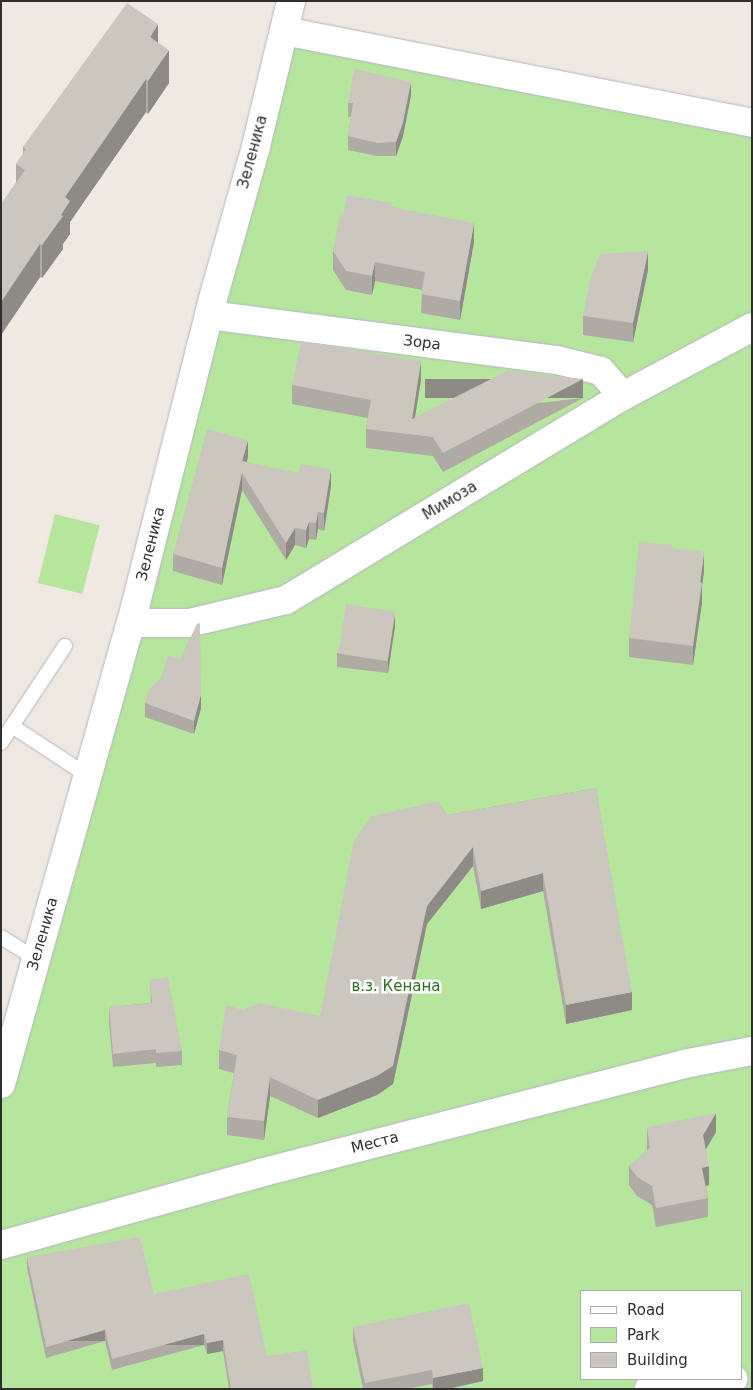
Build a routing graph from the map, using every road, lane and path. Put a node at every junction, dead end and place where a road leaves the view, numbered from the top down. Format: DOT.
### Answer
graph roads {
  1 [pos="291,1"];
  2 [pos="284,31"];
  3 [pos="752,124"];
  4 [pos="208,315"];
  5 [pos="752,327"];
  6 [pos="623,396"];
  7 [pos="131,622"];
  8 [pos="65,646"];
  9 [pos="12,726"];
  10 [pos="1,743"];
  11 [pos="87,775"];
  12 [pos="1,937"];
  13 [pos="36,959"];
  14 [pos="752,1050"];
  15 [pos="1,1084"];
  16 [pos="1,1245"];
  17 [pos="725,1380"];
  18 [pos="650,1389"];
  1 -- 2 [label="street, Зеленика"];
  2 -- 3 [label="street"];
  2 -- 4 [label="street, Зеленика"];
  4 -- 6 [label="street, Зора"];
  4 -- 7 [label="street, Зеленика"];
  5 -- 6 [label="street, Мимоза"];
  6 -- 7 [label="street, Мимоза"];
  7 -- 11 [label="street, Зеленика"];
  8 -- 9 [label="lane"];
  9 -- 10 [label="lane"];
  9 -- 11 [label="lane"];
  11 -- 13 [label="street, Зеленика"];
  12 -- 13 [label="lane"];
  13 -- 15 [label="street, Зеленика"];
  14 -- 16 [label="street, Места"];
  17 -- 18 [label="street"];
}
